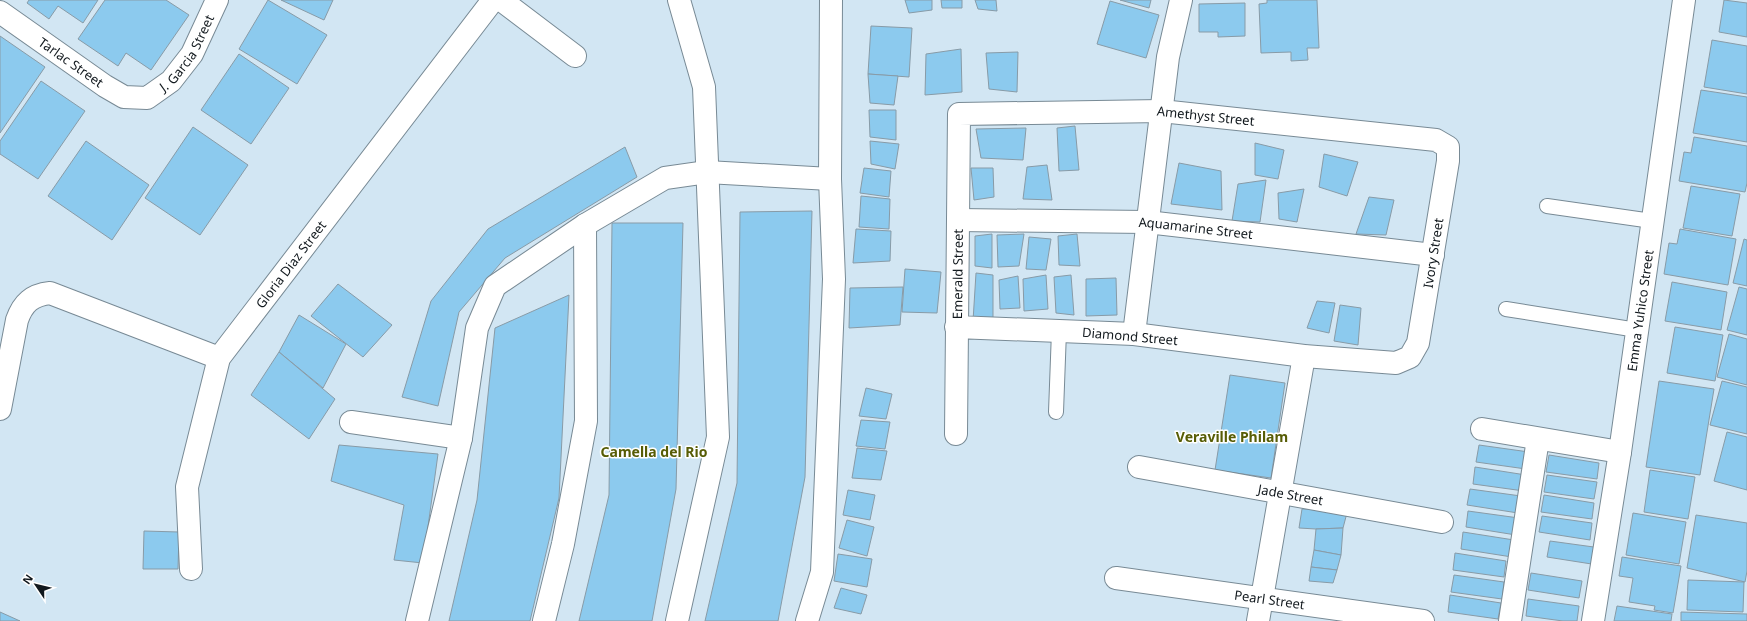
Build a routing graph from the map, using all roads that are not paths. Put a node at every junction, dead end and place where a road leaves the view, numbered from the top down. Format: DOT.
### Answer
graph roads {
  1 [pos="217,0"];
  2 [pos="493,0"];
  3 [pos="501,0"];
  4 [pos="679,0"];
  5 [pos="831,0"];
  6 [pos="1181,0"];
  7 [pos="1684,0"];
  8 [pos="0,12"];
  9 [pos="576,56"];
  10 [pos="147,98"];
  11 [pos="1161,111"];
  12 [pos="959,114"];
  13 [pos="1448,148"];
  14 [pos="706,172"];
  15 [pos="830,179"];
  16 [pos="1547,206"];
  17 [pos="958,220"];
  18 [pos="1652,221"];
  19 [pos="1147,222"];
  20 [pos="585,225"];
  21 [pos="1433,255"];
  22 [pos="1506,309"];
  23 [pos="956,328"];
  24 [pos="1636,330"];
  25 [pos="1059,331"];
  26 [pos="1134,334"];
  27 [pos="1304,356"];
  28 [pos="1410,357"];
  29 [pos="219,358"];
  30 [pos="0,408"];
  31 [pos="1056,412"];
  32 [pos="351,422"];
  33 [pos="1482,429"];
  34 [pos="956,434"];
  35 [pos="462,438"];
  36 [pos="1538,439"];
  37 [pos="1620,452"];
  38 [pos="1139,468"];
  39 [pos="1280,493"];
  40 [pos="1442,522"];
  41 [pos="191,569"];
  42 [pos="1116,578"];
  43 [pos="1262,598"];
  44 [pos="417,621"];
  45 [pos="544,621"];
  46 [pos="678,621"];
  47 [pos="807,621"];
  48 [pos="1258,621"];
  49 [pos="1423,621"];
  50 [pos="1510,621"];
  51 [pos="1593,621"];
  1 -- 10 [label="street, J. Garcia Street"];
  2 -- 29 [label="street, Gloria Diaz Street"];
  3 -- 9 [label="street"];
  4 -- 14 [label="street"];
  5 -- 15 [label="street"];
  6 -- 11 [label="street"];
  7 -- 18 [label="street, Emma Yuhico Street"];
  8 -- 10 [label="street, Tarlac Street"];
  11 -- 12 [label="street, Amethyst Street"];
  11 -- 13 [label="street, Amethyst Street"];
  11 -- 19 [label="street"];
  12 -- 17 [label="street, Emerald Street"];
  13 -- 21 [label="street, Ivory Street"];
  14 -- 15 [label="street"];
  14 -- 20 [label="street"];
  14 -- 46 [label="street"];
  15 -- 47 [label="street"];
  16 -- 18 [label="lane"];
  17 -- 19 [label="street, Aquamarine Street"];
  17 -- 23 [label="street, Emerald Street"];
  18 -- 24 [label="street, Emma Yuhico Street"];
  19 -- 21 [label="street, Aquamarine Street"];
  19 -- 26 [label="street"];
  20 -- 35 [label="street"];
  20 -- 45 [label="street"];
  21 -- 28 [label="street, Ivory Street"];
  22 -- 24 [label="lane"];
  23 -- 25 [label="street, Diamond Street"];
  23 -- 34 [label="street, Emerald Street"];
  24 -- 37 [label="street, Emma Yuhico Street"];
  25 -- 26 [label="street, Diamond Street"];
  25 -- 31 [label="lane"];
  26 -- 27 [label="street, Diamond Street"];
  27 -- 28 [label="street, Diamond Street"];
  27 -- 39 [label="street"];
  29 -- 30 [label="street"];
  29 -- 41 [label="street, Gloria Diaz Street"];
  32 -- 35 [label="street"];
  33 -- 36 [label="street"];
  35 -- 44 [label="street"];
  36 -- 37 [label="street"];
  36 -- 50 [label="street"];
  37 -- 51 [label="street, Emma Yuhico Street"];
  38 -- 39 [label="street, Jade Street"];
  39 -- 40 [label="street, Jade Street"];
  39 -- 43 [label="street"];
  42 -- 43 [label="street, Pearl Street"];
  43 -- 48 [label="street"];
  43 -- 49 [label="street, Pearl Street"];
}
